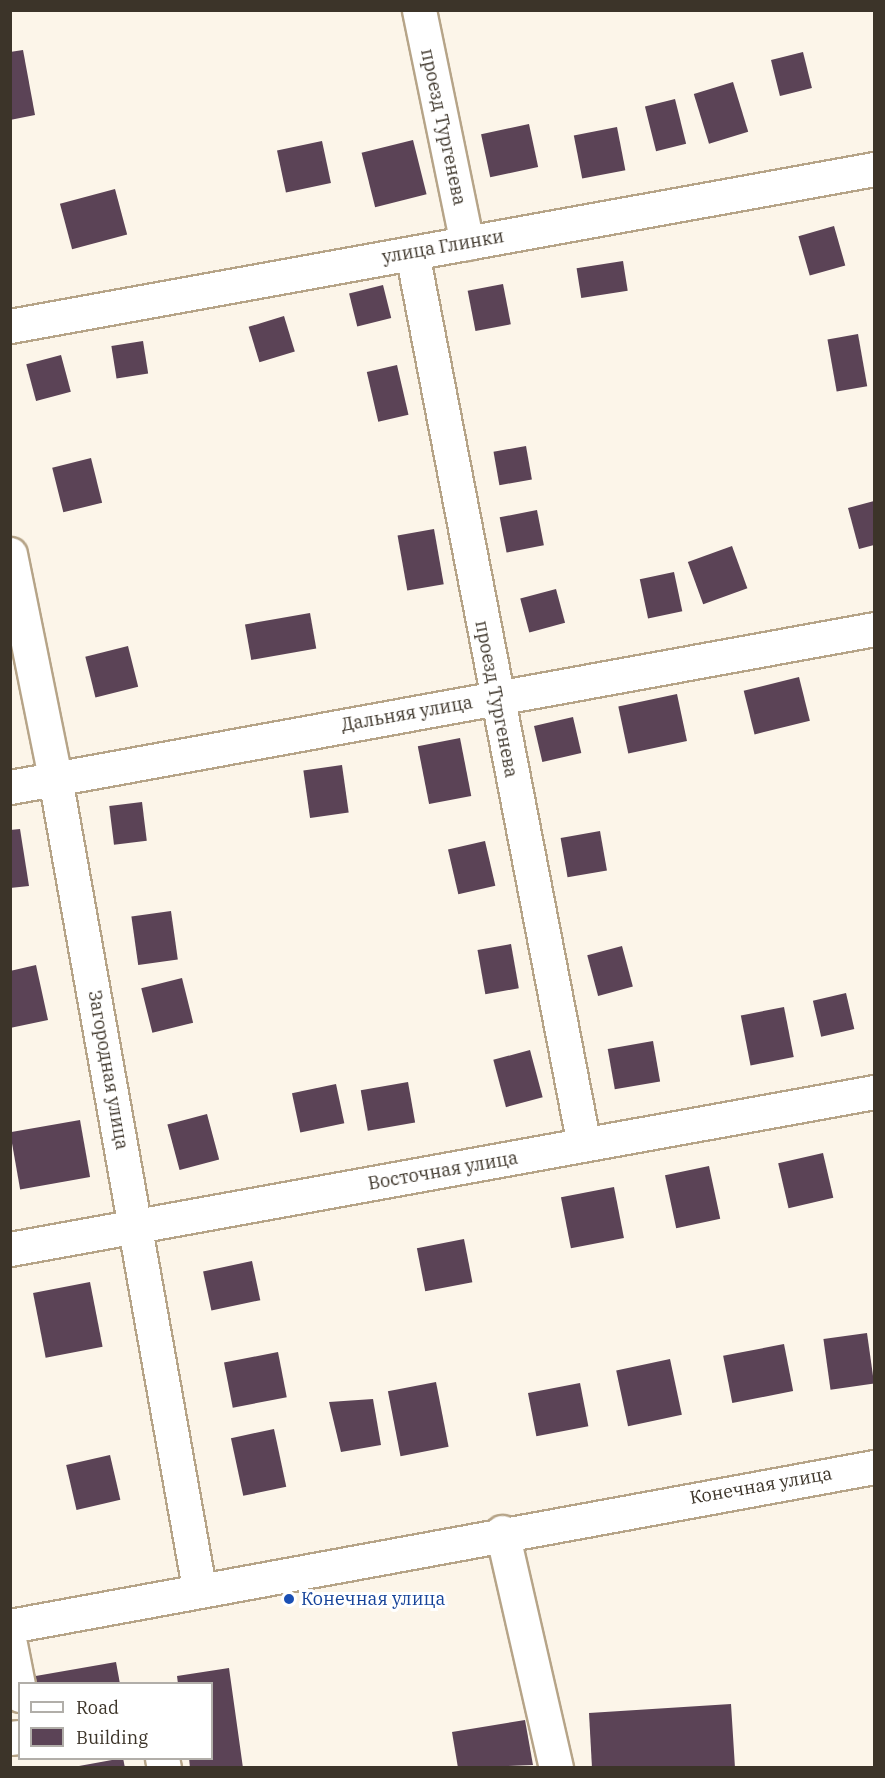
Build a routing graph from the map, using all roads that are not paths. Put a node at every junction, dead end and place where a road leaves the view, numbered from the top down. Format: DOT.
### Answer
graph roads {
  1 [pos="419,10"];
  2 [pos="874,169"];
  3 [pos="467,243"];
  4 [pos="412,253"];
  5 [pos="10,326"];
  6 [pos="10,554"];
  7 [pos="874,629"];
  8 [pos="495,698"];
  9 [pos="55,778"];
  10 [pos="10,787"];
  11 [pos="874,1092"];
  12 [pos="584,1145"];
  13 [pos="136,1227"];
  14 [pos="10,1250"];
  15 [pos="874,1467"];
  16 [pos="502,1532"];
  17 [pos="199,1588"];
  18 [pos="10,1626"];
  19 [pos="10,1644"];
  20 [pos="18,1685"];
  21 [pos="556,1767"];
  1 -- 3 [label="street, проезд Тургенева"];
  2 -- 3 [label="street, улица Глинки"];
  3 -- 4 [label="street, улица Глинки"];
  4 -- 5 [label="street, улица Глинки"];
  4 -- 8 [label="street, проезд Тургенева"];
  6 -- 9 [label="street, Загородная улица"];
  7 -- 8 [label="street, Дальняя улица"];
  8 -- 9 [label="street, Дальняя улица"];
  8 -- 12 [label="street, проезд Тургенева"];
  9 -- 10 [label="street, Дальняя улица"];
  9 -- 13 [label="street, Загородная улица"];
  11 -- 12 [label="street, Восточная улица"];
  12 -- 13 [label="street, Восточная улица"];
  13 -- 14 [label="street, Восточная улица"];
  13 -- 17 [label="street, Загородная улица"];
  15 -- 16 [label="street, Конечная улица"];
  16 -- 17 [label="street, Конечная улица"];
  16 -- 21 [label="street"];
  17 -- 18 [label="street, Конечная улица"];
  19 -- 20 [label="street"];
}
